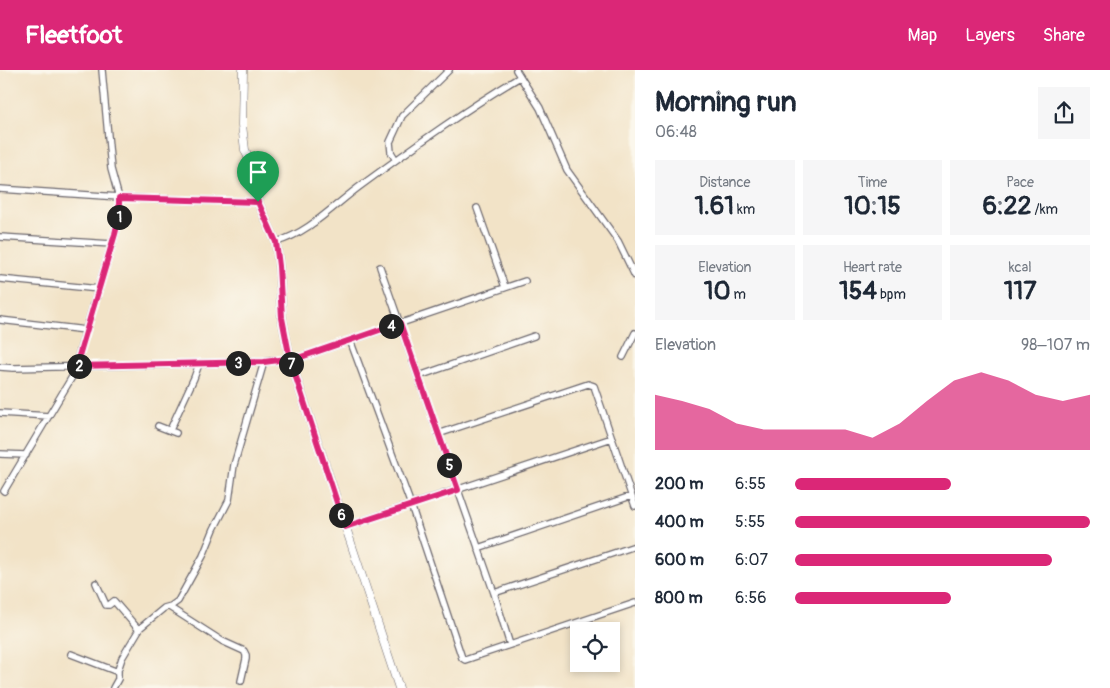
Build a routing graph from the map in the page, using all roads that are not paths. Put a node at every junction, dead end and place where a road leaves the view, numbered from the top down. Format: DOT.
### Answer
graph roads {
  1 [pos="102,70"];
  2 [pos="243,70"];
  3 [pos="449,70"];
  4 [pos="516,70"];
  5 [pos="520,76"];
  6 [pos="396,160"];
  7 [pos="0,189"];
  8 [pos="119,198"];
  9 [pos="258,202"];
  10 [pos="477,208"];
  11 [pos="0,237"];
  12 [pos="276,242"];
  13 [pos="112,244"];
  14 [pos="380,267"];
  15 [pos="635,276"];
  16 [pos="0,278"];
  17 [pos="525,281"];
  18 [pos="505,287"];
  19 [pos="99,289"];
  20 [pos="0,320"];
  21 [pos="400,323"];
  22 [pos="86,330"];
  23 [pos="635,333"];
  24 [pos="534,336"];
  25 [pos="350,340"];
  26 [pos="623,356"];
  27 [pos="290,359"];
  28 [pos="264,362"];
  29 [pos="199,364"];
  30 [pos="76,366"];
  31 [pos="0,367"];
  32 [pos="419,376"];
  33 [pos="0,413"];
  34 [pos="50,416"];
  35 [pos="158,426"];
  36 [pos="438,434"];
  37 [pos="612,438"];
  38 [pos="0,454"];
  39 [pos="26,455"];
  40 [pos="458,490"];
  41 [pos="4,491"];
  42 [pos="631,496"];
  43 [pos="411,505"];
  44 [pos="635,506"];
  45 [pos="345,527"];
  46 [pos="635,546"];
  47 [pos="478,548"];
  48 [pos="96,583"];
  49 [pos="494,593"];
  50 [pos="635,603"];
  51 [pos="169,607"];
  52 [pos="139,630"];
  53 [pos="510,645"];
  54 [pos="71,654"];
  55 [pos="118,672"];
  56 [pos="241,681"];
  57 [pos="113,688"];
  58 [pos="399,688"];
  1 -- 8 [label="street"];
  2 -- 9 [label="main road"];
  3 -- 6 [label="street"];
  4 -- 5 [label="street"];
  5 -- 6 [label="street"];
  5 -- 15 [label="street"];
  6 -- 12 [label="street"];
  7 -- 8 [label="street"];
  8 -- 9 [label="street"];
  8 -- 13 [label="street"];
  9 -- 12 [label="main road"];
  10 -- 18 [label="street"];
  11 -- 13 [label="street"];
  12 -- 27 [label="main road"];
  13 -- 19 [label="street"];
  14 -- 21 [label="street"];
  16 -- 19 [label="street"];
  17 -- 18 [label="street"];
  18 -- 21 [label="street"];
  19 -- 22 [label="street"];
  20 -- 22 [label="street"];
  21 -- 25 [label="street"];
  21 -- 32 [label="street"];
  22 -- 30 [label="street"];
  23 -- 26 [label="street"];
  24 -- 32 [label="street"];
  25 -- 27 [label="street"];
  25 -- 43 [label="street"];
  27 -- 28 [label="street"];
  27 -- 45 [label="main road"];
  28 -- 29 [label="street"];
  28 -- 51 [label="street"];
  29 -- 30 [label="street"];
  29 -- 35 [label="street"];
  30 -- 31 [label="street"];
  30 -- 34 [label="street"];
  32 -- 36 [label="street"];
  33 -- 34 [label="street"];
  34 -- 39 [label="street"];
  36 -- 37 [label="street"];
  36 -- 40 [label="street"];
  37 -- 40 [label="street"];
  37 -- 42 [label="street"];
  38 -- 39 [label="street"];
  39 -- 41 [label="street"];
  40 -- 43 [label="street"];
  40 -- 47 [label="street"];
  42 -- 44 [label="street"];
  42 -- 47 [label="street"];
  43 -- 45 [label="street"];
  43 -- 53 [label="street"];
  45 -- 58 [label="main road"];
  46 -- 49 [label="street"];
  47 -- 49 [label="street"];
  48 -- 52 [label="street"];
  49 -- 53 [label="street"];
  50 -- 53 [label="street"];
  51 -- 52 [label="street"];
  51 -- 56 [label="street"];
  52 -- 55 [label="street"];
  54 -- 55 [label="street"];
  55 -- 57 [label="street"];
}
